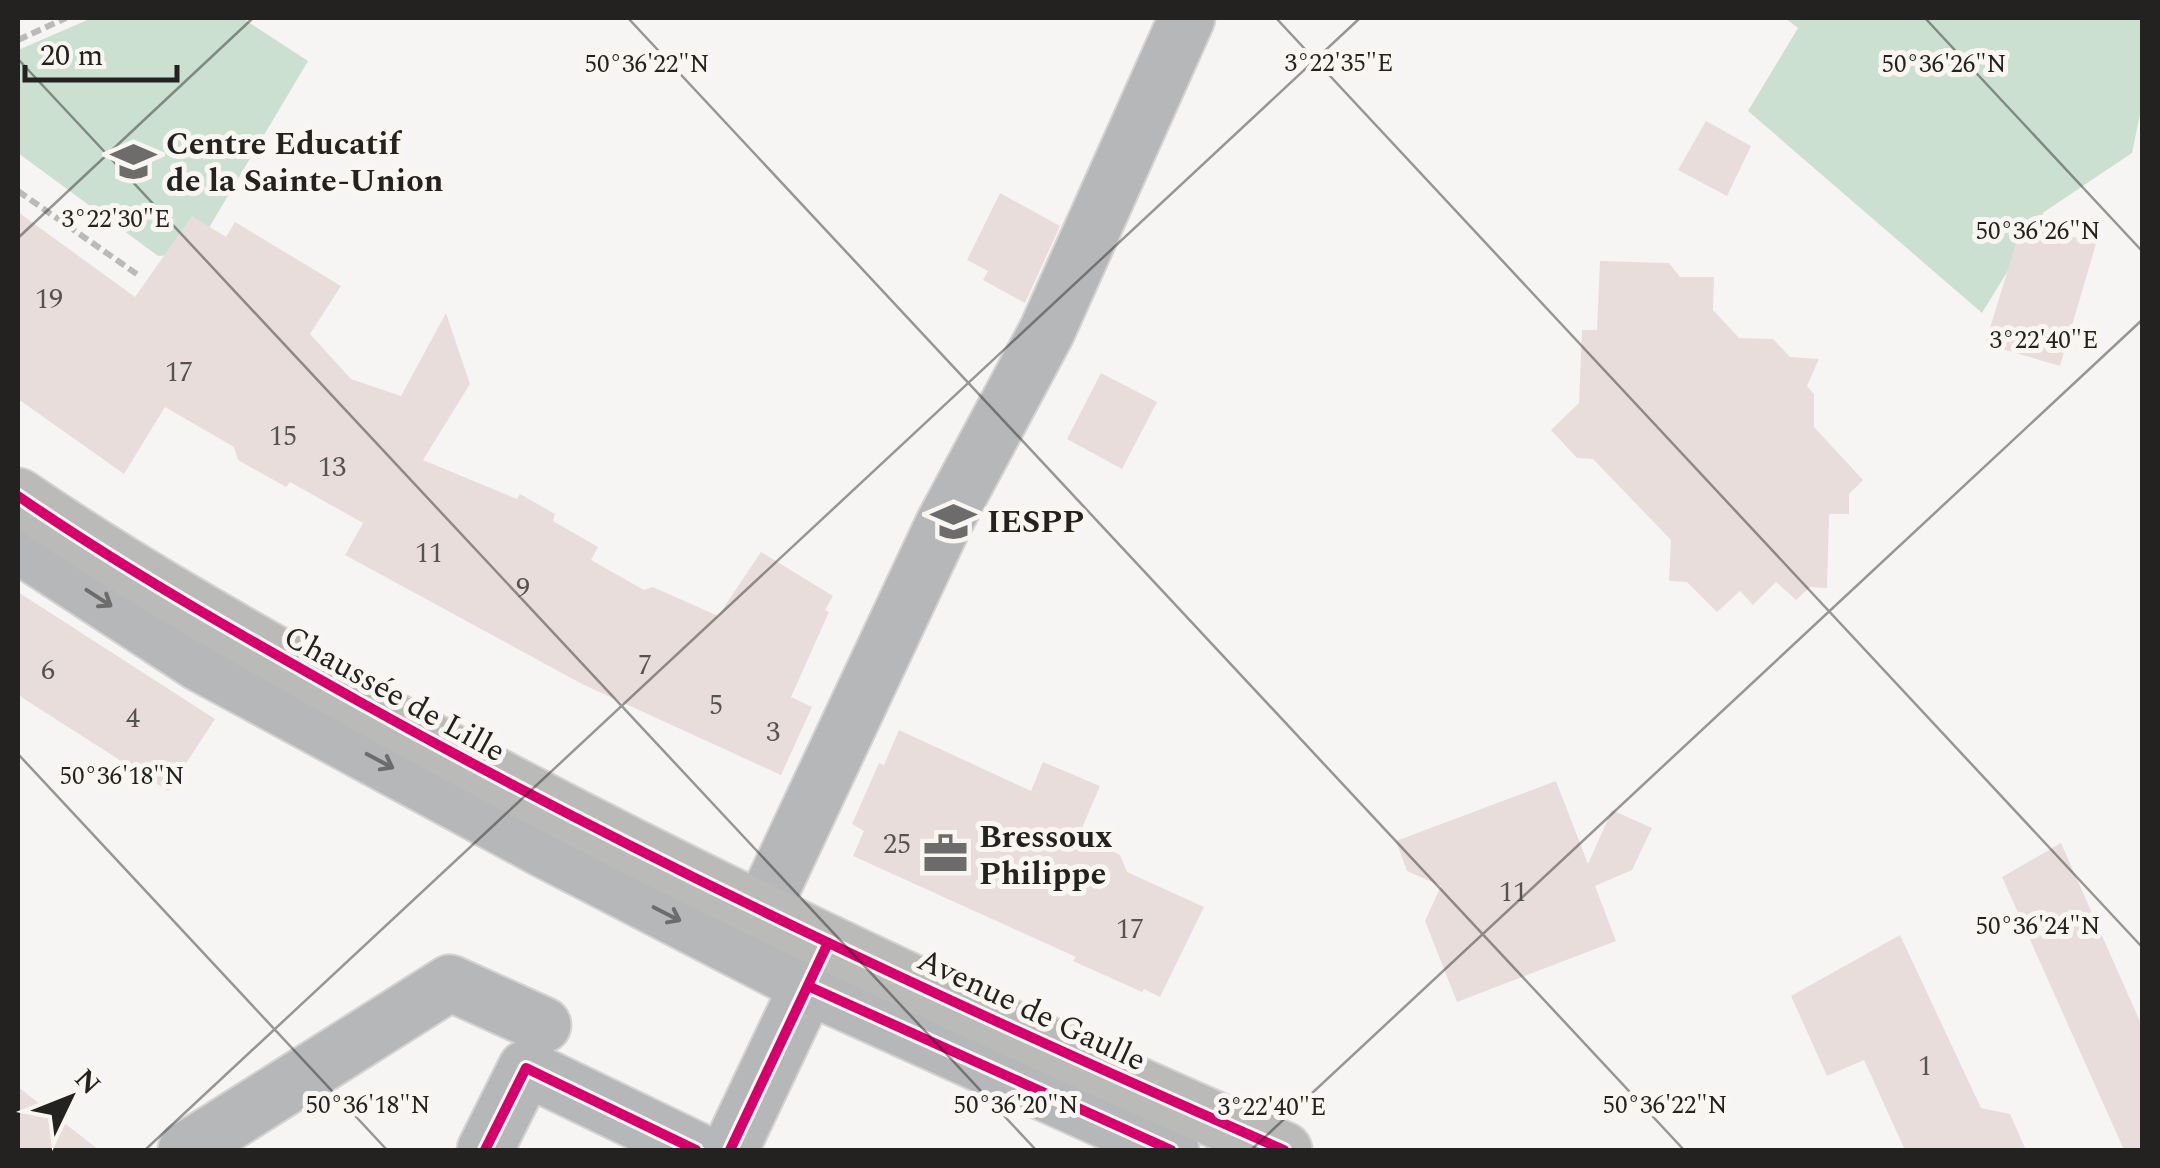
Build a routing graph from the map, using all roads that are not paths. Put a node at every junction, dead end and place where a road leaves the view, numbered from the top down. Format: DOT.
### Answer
graph roads {
  1 [pos="1186,18"];
  2 [pos="18,496"];
  3 [pos="18,545"];
  4 [pos="762,910"];
  5 [pos="818,964"];
  6 [pos="543,1025"];
  7 [pos="186,1150"];
  8 [pos="485,1150"];
  9 [pos="696,1150"];
  10 [pos="730,1150"];
  11 [pos="1171,1150"];
  12 [pos="1284,1150"];
  1 -- 4 [label="lane"];
  2 -- 4 [label="main road, Chaussée de Lille"];
  3 -- 5 [label="lane, one-way"];
  4 -- 5 [label="main road, Avenue de Gaulle"];
  5 -- 10 [label="lane"];
  5 -- 11 [label="lane"];
  5 -- 12 [label="main road, Avenue de Gaulle"];
  6 -- 7 [label="lane"];
  8 -- 9 [label="lane"];
}
